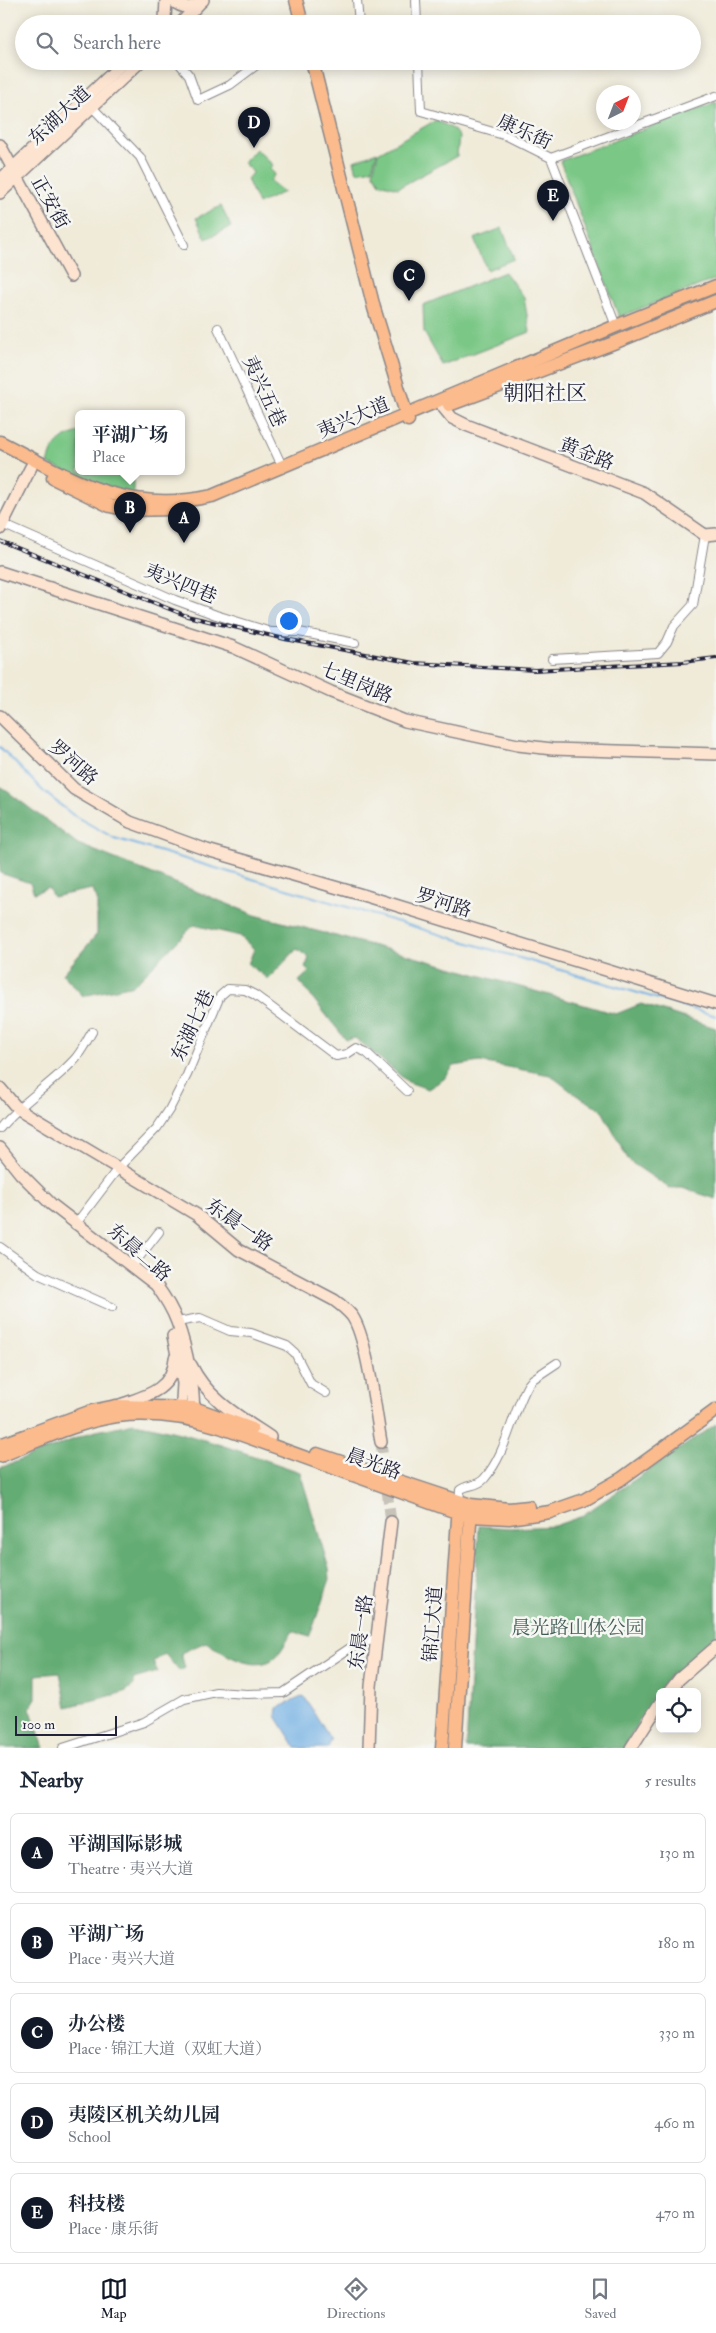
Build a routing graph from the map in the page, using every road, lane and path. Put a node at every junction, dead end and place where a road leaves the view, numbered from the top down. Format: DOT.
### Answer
graph roads {
  1 [pos="166,0"];
  2 [pos="172,0"];
  3 [pos="296,0"];
  4 [pos="358,0"];
  5 [pos="416,0"];
  6 [pos="201,3"];
  7 [pos="164,15"];
  8 [pos="189,15"];
  9 [pos="300,15"];
  10 [pos="359,15"];
  11 [pos="417,15"];
  12 [pos="116,70"];
  13 [pos="131,70"];
  14 [pos="184,70"];
  15 [pos="250,70"];
  16 [pos="314,70"];
  17 [pos="419,70"];
  18 [pos="716,96"];
  19 [pos="92,107"];
  20 [pos="0,145"];
  21 [pos="551,158"];
  22 [pos="15,173"];
  23 [pos="0,180"];
  24 [pos="0,194"];
  25 [pos="184,245"];
  26 [pos="72,276"];
  27 [pos="716,286"];
  28 [pos="716,301"];
  29 [pos="616,326"];
  30 [pos="218,328"];
  31 [pos="443,407"];
  32 [pos="407,417"];
  33 [pos="0,442"];
  34 [pos="0,451"];
  35 [pos="31,467"];
  36 [pos="283,468"];
  37 [pos="1,526"];
  38 [pos="710,534"];
  39 [pos="0,572"];
  40 [pos="355,643"];
  41 [pos="552,659"];
  42 [pos="0,716"];
  43 [pos="0,724"];
  44 [pos="716,754"];
  45 [pos="162,834"];
  46 [pos="716,1004"];
  47 [pos="92,1032"];
  48 [pos="0,1088"];
  49 [pos="407,1091"];
  50 [pos="17,1108"];
  51 [pos="0,1128"];
  52 [pos="0,1148"];
  53 [pos="0,1156"];
  54 [pos="119,1167"];
  55 [pos="75,1225"];
  56 [pos="158,1232"];
  57 [pos="0,1247"];
  58 [pos="133,1265"];
  59 [pos="112,1307"];
  60 [pos="177,1322"];
  61 [pos="180,1349"];
  62 [pos="557,1363"];
  63 [pos="326,1393"];
  64 [pos="716,1403"];
  65 [pos="116,1406"];
  66 [pos="716,1410"];
  67 [pos="187,1412"];
  68 [pos="270,1437"];
  69 [pos="381,1442"];
  70 [pos="0,1445"];
  71 [pos="0,1456"];
  72 [pos="465,1509"];
  73 [pos="391,1522"];
  74 [pos="378,1638"];
  75 [pos="716,1648"];
  76 [pos="672,1688"];
  77 [pos="656,1709"];
  78 [pos="63,1748"];
  79 [pos="369,1748"];
  80 [pos="442,1748"];
  81 [pos="455,1748"];
  82 [pos="631,1748"];
  1 -- 7 [label="main road"];
  2 -- 6 [label="main road"];
  3 -- 9 [label="main road"];
  4 -- 10 [label="street"];
  5 -- 11 [label="street"];
  6 -- 8 [label="main road"];
  12 -- 22 [label="main road, 东湖大道"];
  13 -- 19 [label="main road, 东湖大道"];
  14 -- 15 [label="street"];
  16 -- 32 [label="main road"];
  17 -- 21 [label="street, 康乐街"];
  18 -- 21 [label="street"];
  19 -- 22 [label="main road, 东湖大道"];
  19 -- 25 [label="street"];
  20 -- 22 [label="main road, 正安街"];
  21 -- 29 [label="street, 康乐街"];
  22 -- 23 [label="main road, 东湖大道"];
  22 -- 24 [label="main road, 东湖大道"];
  22 -- 26 [label="main road, 正安街"];
  27 -- 29 [label="main road, 夷兴大道"];
  28 -- 31 [label="main road, 夷兴大道"];
  29 -- 32 [label="main road, 夷兴大道"];
  30 -- 36 [label="street, 夷兴五巷"];
  31 -- 32 [label="main road, 夷兴大道"];
  31 -- 38 [label="main road, 黄金路"];
  32 -- 35 [label="main road, 夷兴大道"];
  32 -- 36 [label="main road, 夷兴大道"];
  33 -- 36 [label="main road, 夷兴大道"];
  34 -- 35 [label="main road, 夷兴大道"];
  35 -- 37 [label="main road"];
  37 -- 40 [label="street, 夷兴四巷"];
  38 -- 41 [label="street"];
  39 -- 44 [label="main road, 七里岗路"];
  42 -- 45 [label="main road, 罗河路"];
  43 -- 45 [label="main road, 罗河路"];
  45 -- 46 [label="main road, 罗河路"];
  47 -- 50 [label="street"];
  48 -- 50 [label="main road, 东晨一路"];
  49 -- 54 [label="street, 东湖七巷"];
  50 -- 51 [label="street"];
  50 -- 54 [label="main road, 东晨一路"];
  52 -- 55 [label="main road, 东晨二路"];
  53 -- 55 [label="main road, 东晨二路"];
  54 -- 55 [label="street, 东湖七巷"];
  54 -- 69 [label="main road, 东晨一路"];
  55 -- 58 [label="main road, 东晨二路"];
  55 -- 61 [label="main road, 东晨二路"];
  56 -- 58 [label="street"];
  57 -- 59 [label="street"];
  58 -- 60 [label="main road, 东晨二路"];
  60 -- 61 [label="main road, 东晨二路"];
  60 -- 63 [label="street"];
  61 -- 65 [label="main road"];
  61 -- 67 [label="main road, 东晨二路"];
  61 -- 68 [label="main road"];
  62 -- 72 [label="street"];
  64 -- 72 [label="main road, 晨光路"];
  65 -- 67 [label="main road, 晨光路"];
  65 -- 70 [label="main road, 晨光路"];
  66 -- 72 [label="main road, 晨光路"];
  67 -- 68 [label="main road, 晨光路"];
  67 -- 71 [label="main road, 晨光路"];
  67 -- 72 [label="main road, 晨光路"];
  68 -- 72 [label="main road, 晨光路"];
  72 -- 80 [label="main road, 锦江大道"];
  72 -- 81 [label="main road, 锦江大道"];
  73 -- 74 [label="main road, 东晨一路"];
  74 -- 78 [label="street"];
  74 -- 79 [label="main road, 东晨一路"];
  75 -- 76 [label="main road"];
  77 -- 82 [label="main road"];
}
